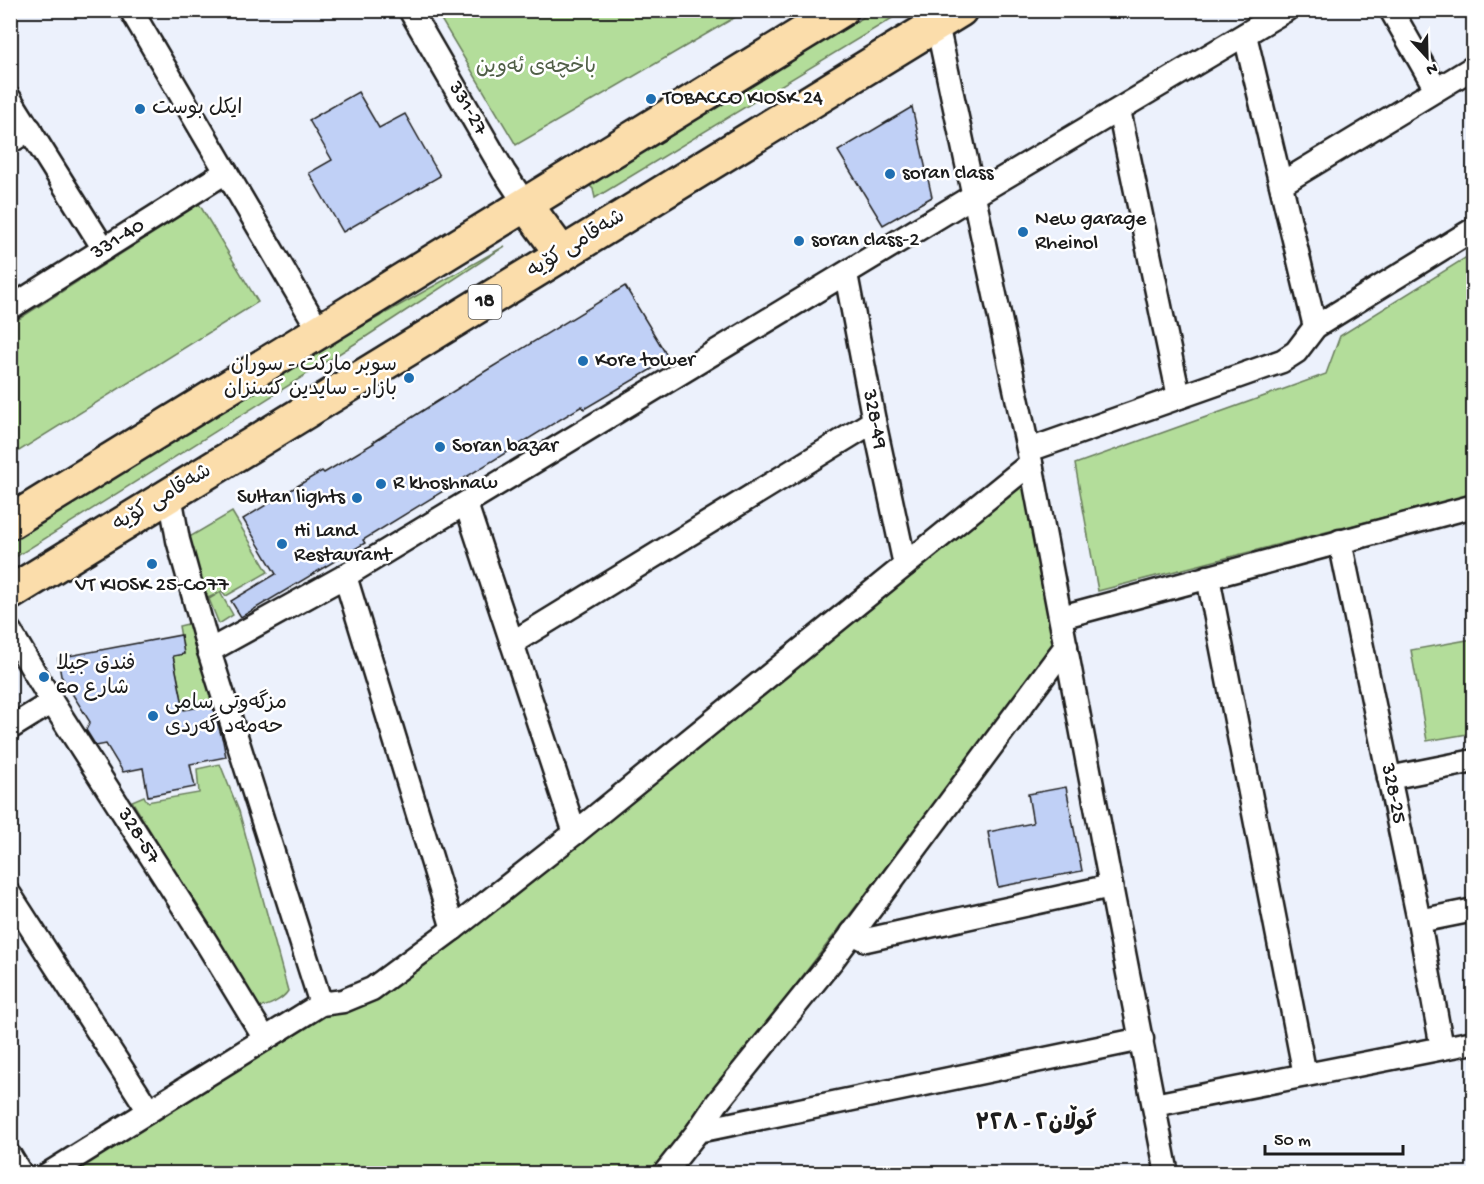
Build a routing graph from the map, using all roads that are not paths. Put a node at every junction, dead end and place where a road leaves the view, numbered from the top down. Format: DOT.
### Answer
graph roads {
  1 [pos="131,10"];
  2 [pos="410,10"];
  3 [pos="841,10"];
  4 [pos="1286,10"];
  5 [pos="1391,10"];
  6 [pos="949,17"];
  7 [pos="1245,35"];
  8 [pos="1473,67"];
  9 [pos="1436,88"];
  10 [pos="10,99"];
  11 [pos="1119,110"];
  12 [pos="30,129"];
  13 [pos="10,142"];
  14 [pos="226,172"];
  15 [pos="1281,184"];
  16 [pos="973,196"];
  17 [pos="526,206"];
  18 [pos="1473,229"];
  19 [pos="104,249"];
  20 [pos="562,254"];
  21 [pos="846,274"];
  22 [pos="10,308"];
  23 [pos="1316,327"];
  24 [pos="320,332"];
  25 [pos="1179,397"];
  26 [pos="874,421"];
  27 [pos="1030,456"];
  28 [pos="170,495"];
  29 [pos="466,504"];
  30 [pos="1473,506"];
  31 [pos="10,522"];
  32 [pos="1340,541"];
  33 [pos="905,565"];
  34 [pos="345,576"];
  35 [pos="1208,577"];
  36 [pos="10,593"];
  37 [pos="1060,617"];
  38 [pos="10,631"];
  39 [pos="512,643"];
  40 [pos="1066,645"];
  41 [pos="208,651"];
  42 [pos="52,702"];
  43 [pos="10,728"];
  44 [pos="1473,761"];
  45 [pos="1389,778"];
  46 [pos="576,833"];
  47 [pos="1111,886"];
  48 [pos="10,895"];
  49 [pos="1473,910"];
  50 [pos="1419,921"];
  51 [pos="453,929"];
  52 [pos="852,933"];
  53 [pos="321,1004"];
  54 [pos="265,1039"];
  55 [pos="1142,1039"];
  56 [pos="1473,1042"];
  57 [pos="1442,1048"];
  58 [pos="1305,1076"];
  59 [pos="1154,1105"];
  60 [pos="149,1111"];
  61 [pos="698,1131"];
  62 [pos="10,1156"];
  63 [pos="21,1173"];
  64 [pos="48,1173"];
  65 [pos="663,1173"];
  66 [pos="1167,1173"];
  1 -- 14 [label="street"];
  2 -- 17 [label="street, 331-27"];
  3 -- 17 [label="highway"];
  4 -- 7 [label="street"];
  5 -- 9 [label="street"];
  6 -- 16 [label="street"];
  6 -- 20 [label="highway, شەقامی کۆیە / 18"];
  7 -- 11 [label="street"];
  7 -- 15 [label="street"];
  8 -- 9 [label="street"];
  9 -- 15 [label="street"];
  10 -- 12 [label="street"];
  11 -- 16 [label="street"];
  11 -- 25 [label="street"];
  12 -- 13 [label="street"];
  12 -- 19 [label="street"];
  14 -- 19 [label="street, 331-40"];
  14 -- 24 [label="street"];
  15 -- 23 [label="street"];
  16 -- 21 [label="street"];
  16 -- 27 [label="street"];
  17 -- 20 [label="highway"];
  17 -- 24 [label="highway"];
  18 -- 23 [label="street"];
  19 -- 22 [label="street, 331-40"];
  20 -- 28 [label="highway, شەقامی کۆیە / 18"];
  21 -- 26 [label="street, 328-49"];
  21 -- 29 [label="street"];
  23 -- 25 [label="street"];
  24 -- 31 [label="highway"];
  25 -- 27 [label="street"];
  26 -- 33 [label="street, 328-49"];
  26 -- 39 [label="street"];
  27 -- 33 [label="street"];
  27 -- 37 [label="street"];
  28 -- 36 [label="highway, شەقامی کۆیە / 18"];
  28 -- 41 [label="street"];
  29 -- 34 [label="street"];
  29 -- 39 [label="street"];
  30 -- 32 [label="street"];
  32 -- 35 [label="street"];
  32 -- 45 [label="street, 328-25"];
  33 -- 46 [label="street"];
  34 -- 41 [label="street"];
  34 -- 51 [label="street"];
  35 -- 37 [label="street"];
  35 -- 58 [label="street"];
  37 -- 40 [label="street"];
  38 -- 42 [label="street, 328-57"];
  39 -- 46 [label="street"];
  40 -- 47 [label="street"];
  40 -- 52 [label="street"];
  41 -- 53 [label="street"];
  42 -- 43 [label="street"];
  42 -- 54 [label="street, 328-57"];
  44 -- 45 [label="street"];
  45 -- 50 [label="street, 328-25"];
  46 -- 51 [label="street"];
  47 -- 52 [label="street"];
  47 -- 55 [label="street"];
  48 -- 60 [label="street"];
  49 -- 50 [label="street"];
  50 -- 57 [label="street, 328-25"];
  51 -- 53 [label="street"];
  52 -- 61 [label="street"];
  53 -- 54 [label="street"];
  54 -- 60 [label="street"];
  55 -- 59 [label="street"];
  55 -- 61 [label="street"];
  56 -- 57 [label="street"];
  57 -- 58 [label="street"];
  58 -- 59 [label="street"];
  59 -- 66 [label="street"];
  60 -- 64 [label="street"];
  61 -- 65 [label="street"];
  62 -- 63 [label="street"];
}
